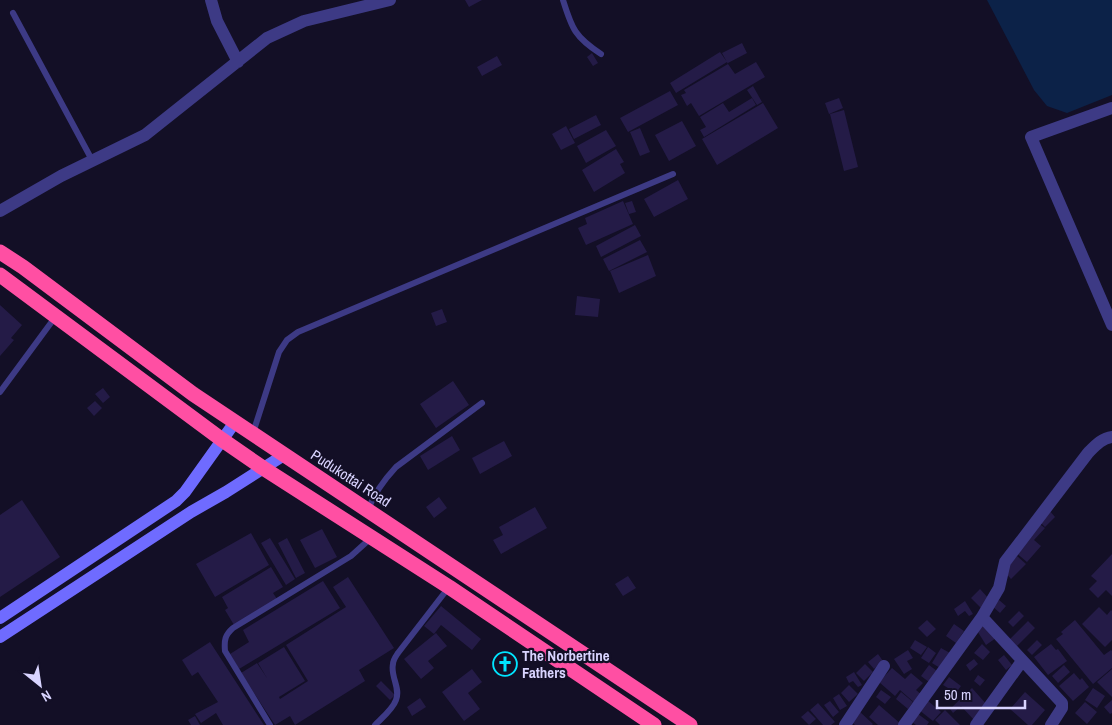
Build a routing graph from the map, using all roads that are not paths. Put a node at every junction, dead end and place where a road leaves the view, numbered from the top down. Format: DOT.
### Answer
graph roads {
  1 [pos="211,0"];
  2 [pos="390,0"];
  3 [pos="563,0"];
  4 [pos="14,13"];
  5 [pos="601,54"];
  6 [pos="238,62"];
  7 [pos="1112,108"];
  8 [pos="92,160"];
  9 [pos="672,174"];
  10 [pos="0,211"];
  11 [pos="0,252"];
  12 [pos="0,275"];
  13 [pos="56,316"];
  14 [pos="1112,325"];
  15 [pos="0,392"];
  16 [pos="482,403"];
  17 [pos="235,422"];
  18 [pos="253,434"];
  19 [pos="1112,437"];
  20 [pos="222,440"];
  21 [pos="284,455"];
  22 [pos="263,468"];
  23 [pos="368,510"];
  24 [pos="372,537"];
  25 [pos="449,587"];
  26 [pos="982,616"];
  27 [pos="0,618"];
  28 [pos="0,637"];
  29 [pos="1022,661"];
  30 [pos="884,666"];
  31 [pos="655,700"];
  32 [pos="649,722"];
  33 [pos="270,725"];
  34 [pos="375,725"];
  35 [pos="690,725"];
  36 [pos="845,725"];
  37 [pos="904,725"];
  38 [pos="976,725"];
  39 [pos="1051,725"];
  1 -- 6 [label="street"];
  2 -- 6 [label="street"];
  3 -- 5 [label="lane"];
  4 -- 8 [label="lane"];
  6 -- 8 [label="street"];
  7 -- 14 [label="street"];
  8 -- 10 [label="street"];
  9 -- 18 [label="lane"];
  11 -- 17 [label="highway, Pudukottai Road"];
  12 -- 13 [label="highway"];
  13 -- 15 [label="lane"];
  13 -- 20 [label="highway"];
  16 -- 23 [label="lane"];
  17 -- 18 [label="highway, Pudukottai Road"];
  17 -- 20 [label="street"];
  18 -- 21 [label="highway, Pudukottai Road"];
  19 -- 26 [label="street"];
  20 -- 22 [label="highway"];
  20 -- 27 [label="street"];
  21 -- 22 [label="street"];
  21 -- 23 [label="highway, Pudukottai Road"];
  22 -- 24 [label="highway"];
  22 -- 28 [label="street"];
  23 -- 31 [label="highway, Pudukottai Road"];
  24 -- 25 [label="highway"];
  24 -- 33 [label="lane"];
  25 -- 32 [label="highway"];
  25 -- 34 [label="lane"];
  26 -- 29 [label="street"];
  26 -- 37 [label="street"];
  29 -- 38 [label="street"];
  29 -- 39 [label="street"];
  30 -- 36 [label="street"];
  31 -- 32 [label="highway"];
  31 -- 35 [label="highway, Pudukottai Road"];
}
